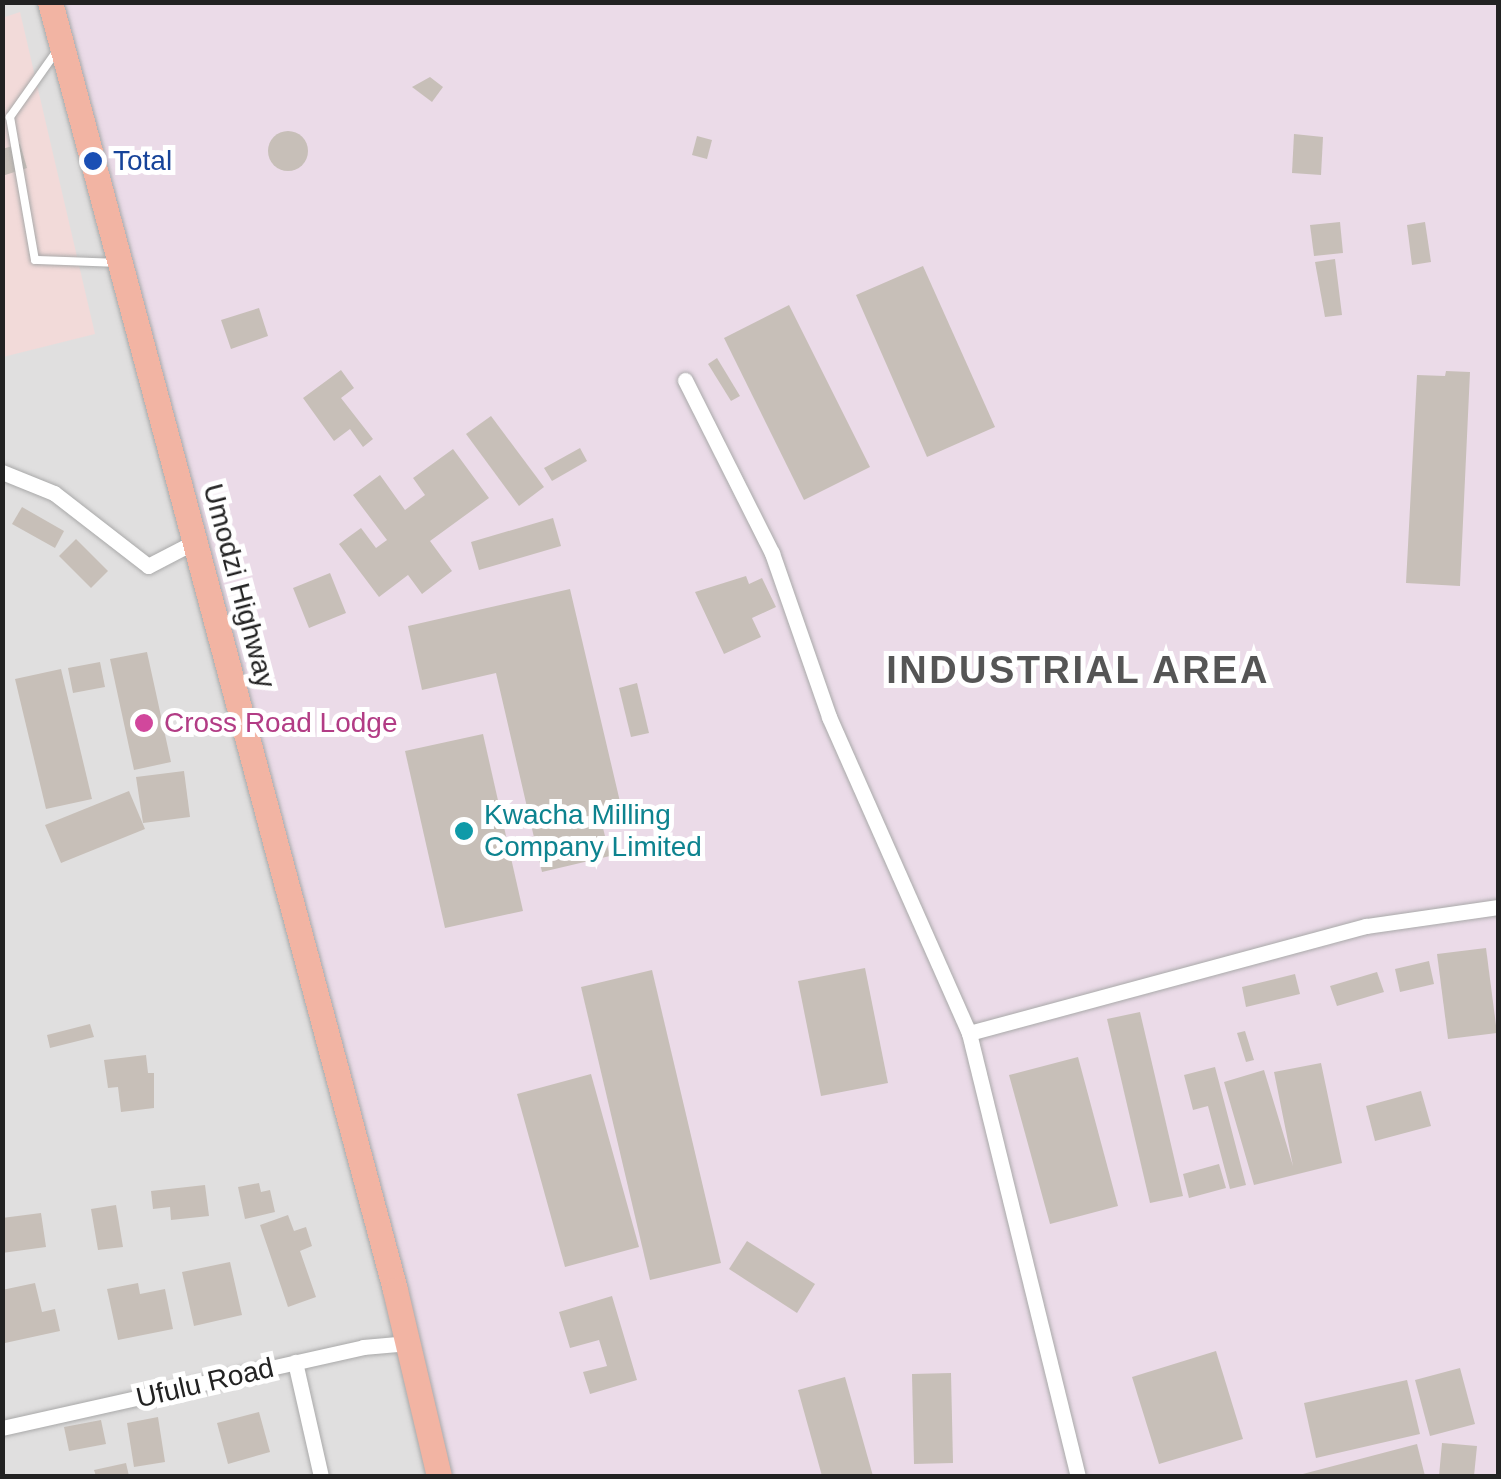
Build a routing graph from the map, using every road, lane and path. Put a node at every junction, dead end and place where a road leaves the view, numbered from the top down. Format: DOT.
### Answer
graph roads {
  1 [pos="50,2"];
  2 [pos="61,45"];
  3 [pos="121,264"];
  4 [pos="686,380"];
  5 [pos="2,472"];
  6 [pos="196,540"];
  7 [pos="1498,907"];
  8 [pos="969,1033"];
  9 [pos="409,1343"];
  10 [pos="295,1362"];
  11 [pos="2,1428"];
  12 [pos="321,1476"];
  13 [pos="439,1476"];
  14 [pos="1078,1476"];
  1 -- 2 [label="highway, Umodzi Highway"];
  2 -- 3 [label="highway, Umodzi Highway"];
  2 -- 3 [label="lane"];
  3 -- 6 [label="highway, Umodzi Highway"];
  4 -- 8 [label="street"];
  5 -- 6 [label="street"];
  6 -- 9 [label="highway, Umodzi Highway"];
  7 -- 8 [label="street"];
  8 -- 14 [label="street"];
  9 -- 10 [label="street, Ufulu Road"];
  9 -- 13 [label="highway, Umodzi Highway"];
  10 -- 11 [label="street, Ufulu Road"];
  10 -- 12 [label="street"];
}
